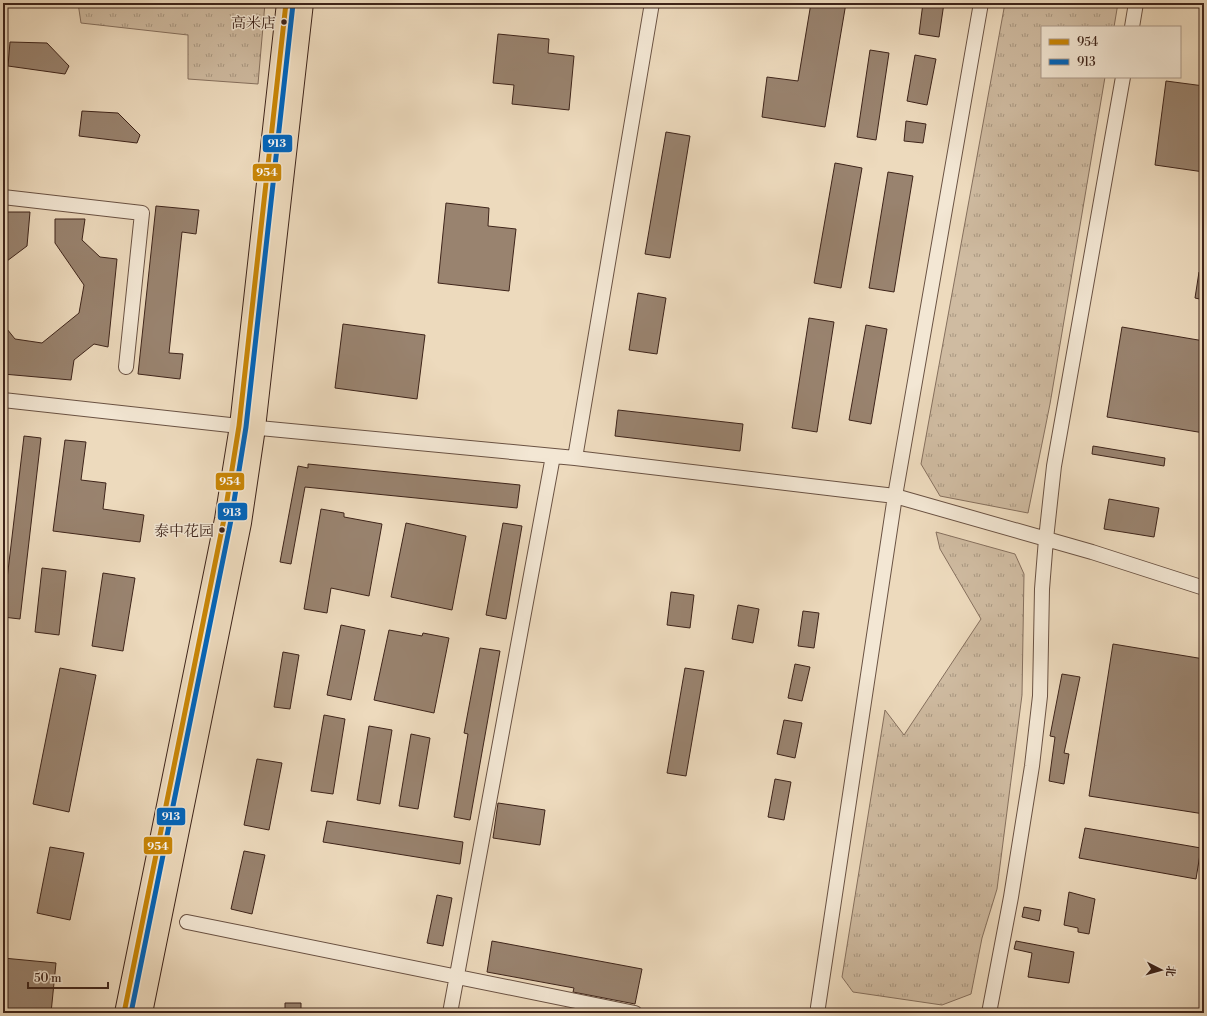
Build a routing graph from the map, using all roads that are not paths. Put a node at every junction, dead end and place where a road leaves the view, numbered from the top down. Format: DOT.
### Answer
graph roads {
  1 [pos="286,3"];
  2 [pos="304,3"];
  3 [pos="652,3"];
  4 [pos="981,3"];
  5 [pos="1136,3"];
  6 [pos="1132,26"];
  7 [pos="1123,78"];
  8 [pos="3,197"];
  9 [pos="126,368"];
  10 [pos="3,400"];
  11 [pos="247,427"];
  12 [pos="553,456"];
  13 [pos="575,458"];
  14 [pos="895,496"];
  15 [pos="1046,540"];
  16 [pos="1204,588"];
  17 [pos="186,922"];
  18 [pos="457,977"];
  19 [pos="818,1007"];
  20 [pos="124,1013"];
  21 [pos="143,1013"];
  22 [pos="450,1013"];
  23 [pos="635,1013"];
  24 [pos="989,1013"];
  1 -- 11 [label="main road"];
  2 -- 11 [label="main road"];
  3 -- 13 [label="street"];
  4 -- 14 [label="street"];
  5 -- 6 [label="street"];
  7 -- 15 [label="street"];
  8 -- 9 [label="street"];
  10 -- 11 [label="street"];
  11 -- 12 [label="street"];
  11 -- 20 [label="main road"];
  11 -- 21 [label="main road"];
  12 -- 13 [label="street"];
  12 -- 18 [label="street"];
  13 -- 14 [label="street"];
  14 -- 15 [label="street"];
  14 -- 19 [label="street"];
  15 -- 16 [label="street"];
  15 -- 24 [label="street"];
  17 -- 18 [label="street"];
  18 -- 22 [label="street"];
  18 -- 23 [label="street"];
}
